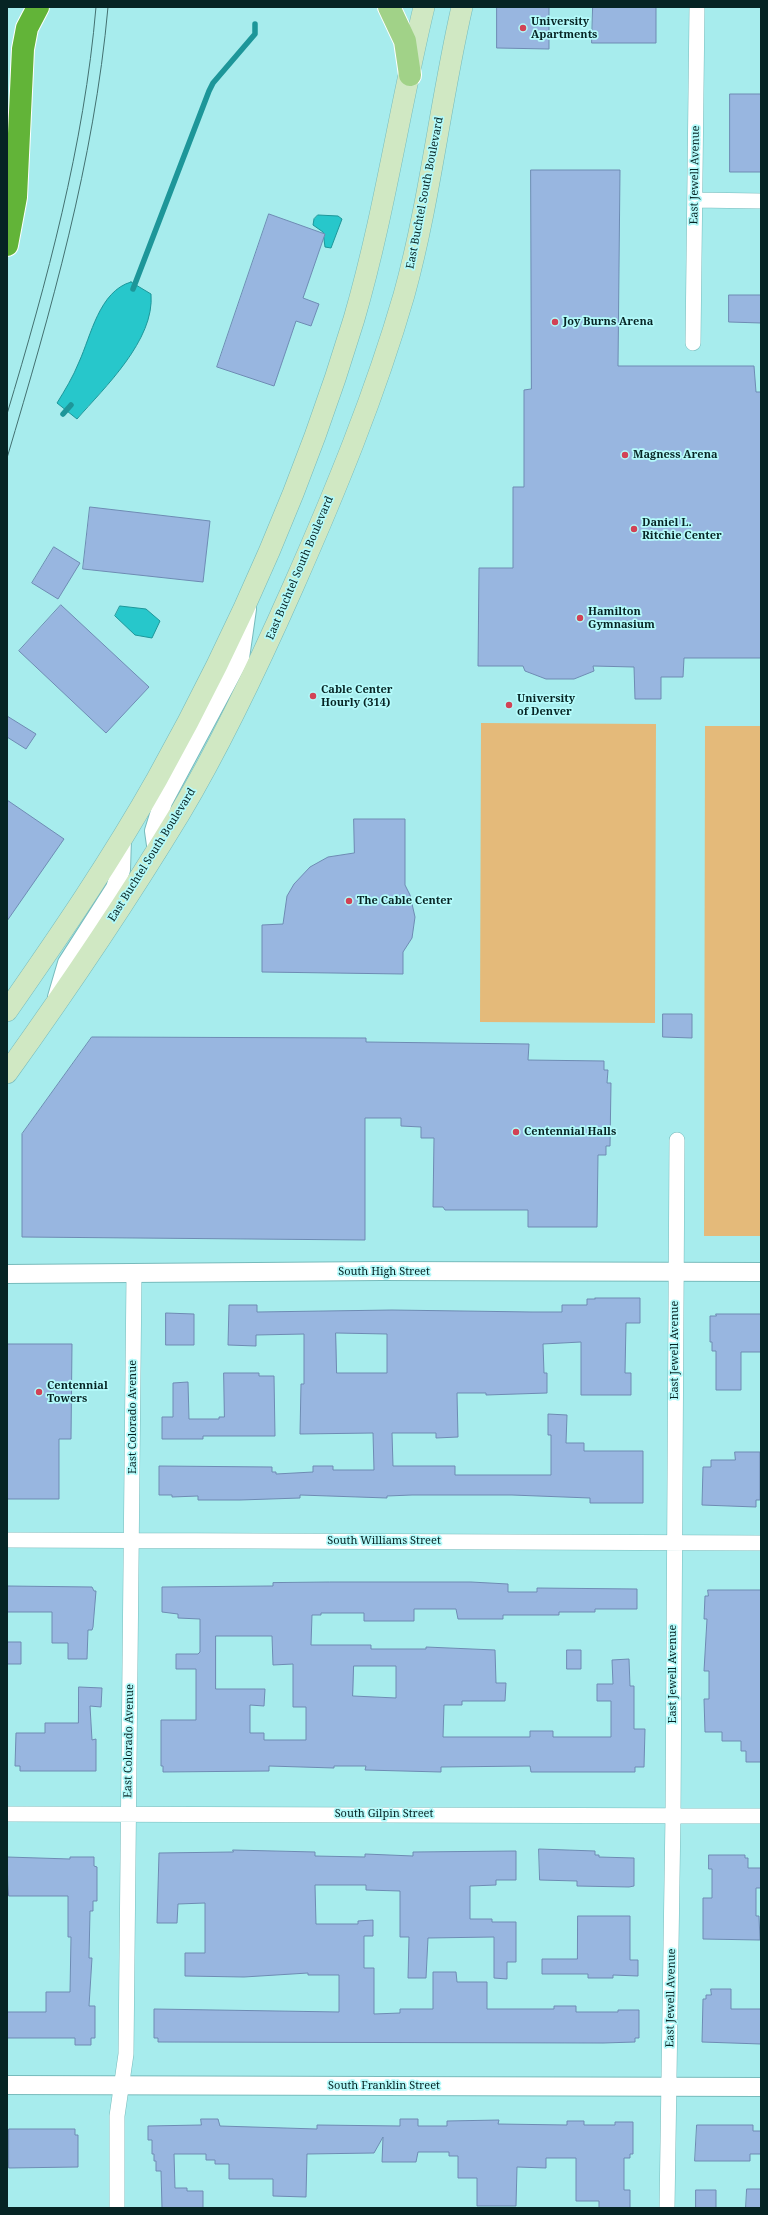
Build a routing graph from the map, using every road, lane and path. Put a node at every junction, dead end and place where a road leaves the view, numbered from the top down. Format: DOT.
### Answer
graph roads {
  1 [pos="38,7"];
  2 [pos="389,7"];
  3 [pos="424,7"];
  4 [pos="462,7"];
  5 [pos="697,7"];
  6 [pos="410,75"];
  7 [pos="7,153"];
  8 [pos="695,200"];
  9 [pos="761,201"];
  10 [pos="7,234"];
  11 [pos="7,245"];
  12 [pos="693,344"];
  13 [pos="249,596"];
  14 [pos="122,838"];
  15 [pos="156,852"];
  16 [pos="54,1008"];
  17 [pos="7,1011"];
  18 [pos="7,1073"];
  19 [pos="676,1140"];
  20 [pos="675,1272"];
  21 [pos="761,1272"];
  22 [pos="7,1274"];
  23 [pos="134,1274"];
  24 [pos="7,1540"];
  25 [pos="132,1540"];
  26 [pos="673,1542"];
  27 [pos="761,1543"];
  28 [pos="7,1814"];
  29 [pos="129,1814"];
  30 [pos="673,1815"];
  31 [pos="761,1816"];
  32 [pos="7,2085"];
  33 [pos="122,2085"];
  34 [pos="669,2087"];
  35 [pos="761,2087"];
  36 [pos="117,2208"];
  37 [pos="667,2208"];
  1 -- 11 [label="highway"];
  2 -- 6 [label="main road"];
  3 -- 6 [label="main road"];
  4 -- 15 [label="main road, East Buchtel South Boulevard"];
  5 -- 8 [label="street, East Jewell Avenue"];
  6 -- 13 [label="main road"];
  7 -- 10 [label="highway"];
  8 -- 9 [label="street"];
  8 -- 12 [label="street, East Jewell Avenue"];
  13 -- 14 [label="main road"];
  13 -- 15 [label="street"];
  14 -- 16 [label="street"];
  14 -- 17 [label="main road"];
  15 -- 16 [label="main road, East Buchtel South Boulevard"];
  16 -- 18 [label="main road, East Buchtel South Boulevard"];
  19 -- 20 [label="street, East Jewell Avenue"];
  20 -- 21 [label="street, South High Street"];
  20 -- 23 [label="street, South High Street"];
  20 -- 26 [label="street, East Jewell Avenue"];
  22 -- 23 [label="street, South High Street"];
  23 -- 25 [label="street, East Colorado Avenue"];
  24 -- 25 [label="street, South Williams Street"];
  25 -- 26 [label="street, South Williams Street"];
  25 -- 29 [label="street, East Colorado Avenue"];
  26 -- 27 [label="street, South Williams Street"];
  26 -- 30 [label="street, East Jewell Avenue"];
  28 -- 29 [label="street, South Gilpin Street"];
  29 -- 30 [label="street, South Gilpin Street"];
  29 -- 33 [label="street, East Colorado Avenue"];
  30 -- 31 [label="street, South Gilpin Street"];
  30 -- 34 [label="street, East Jewell Avenue"];
  32 -- 33 [label="street, South Franklin Street"];
  33 -- 34 [label="street, South Franklin Street"];
  33 -- 36 [label="street, East Colorado Avenue"];
  34 -- 35 [label="street, South Franklin Street"];
  34 -- 37 [label="street, East Jewell Avenue"];
}
